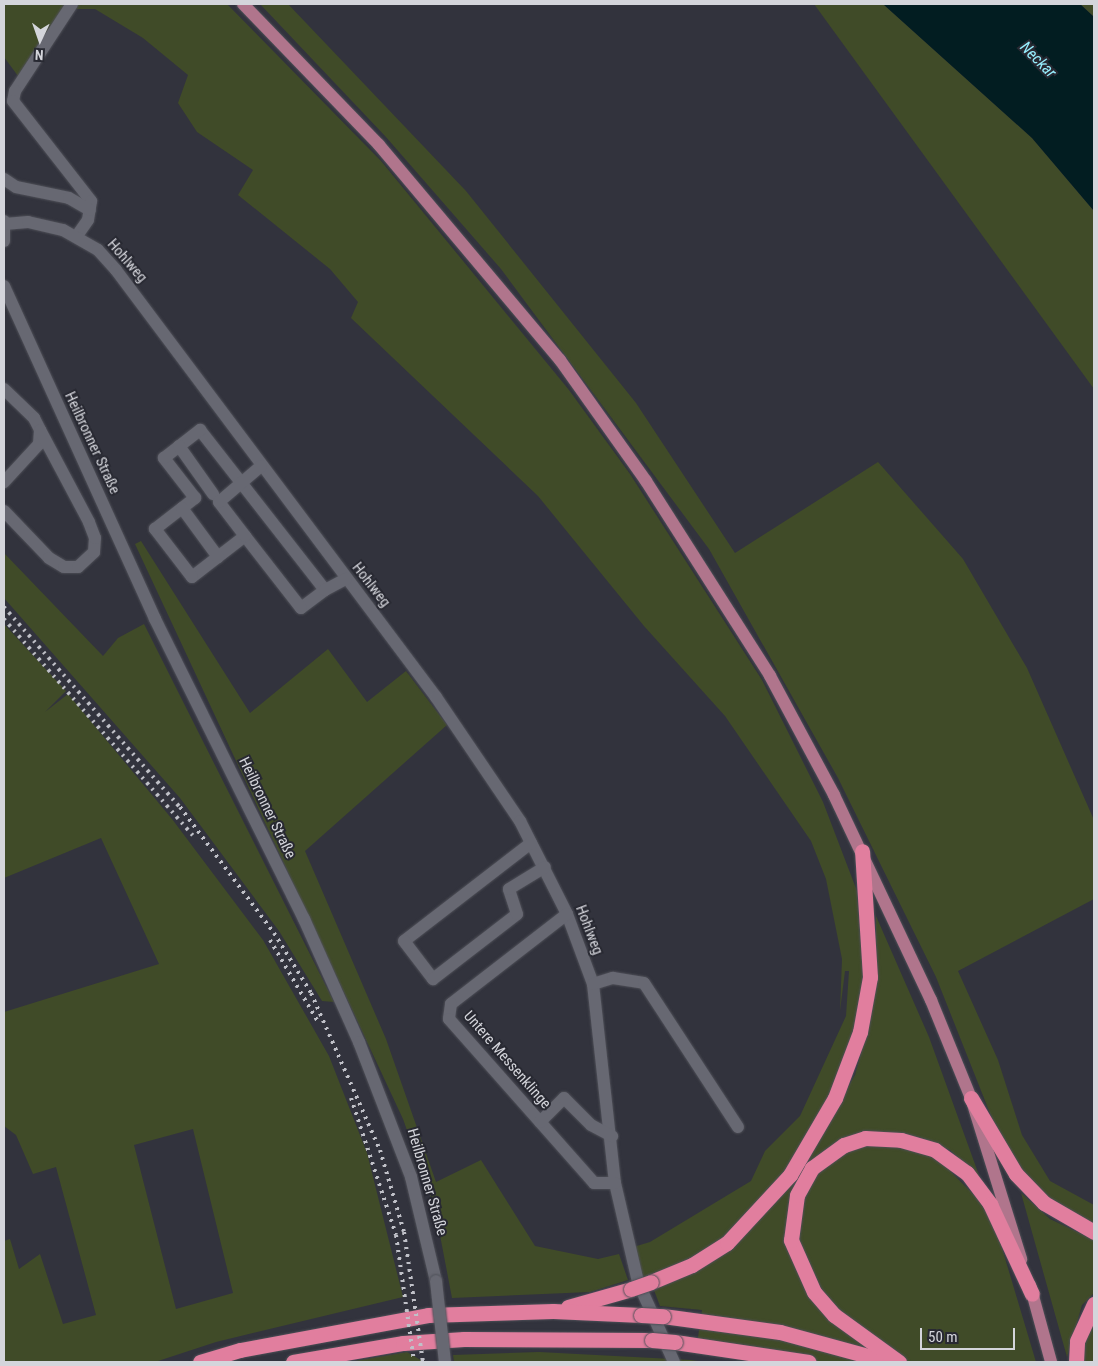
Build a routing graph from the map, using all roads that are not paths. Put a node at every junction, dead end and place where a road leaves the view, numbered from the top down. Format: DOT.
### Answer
graph roads {
  1 [pos="72,4"];
  2 [pos="244,4"];
  3 [pos="4,179"];
  4 [pos="90,210"];
  5 [pos="4,222"];
  6 [pos="77,236"];
  7 [pos="4,241"];
  8 [pos="4,286"];
  9 [pos="4,389"];
  10 [pos="40,430"];
  11 [pos="179,446"];
  12 [pos="261,466"];
  13 [pos="4,482"];
  14 [pos="242,484"];
  15 [pos="195,498"];
  16 [pos="216,498"];
  17 [pos="182,508"];
  18 [pos="4,511"];
  19 [pos="245,536"];
  20 [pos="218,557"];
  21 [pos="346,579"];
  22 [pos="325,590"];
  23 [pos="532,843"];
  24 [pos="862,851"];
  25 [pos="545,867"];
  26 [pos="567,914"];
  27 [pos="592,984"];
  28 [pos="971,1098"];
  29 [pos="540,1122"];
  30 [pos="738,1127"];
  31 [pos="612,1136"];
  32 [pos="615,1183"];
  33 [pos="1094,1232"];
  34 [pos="1032,1294"];
  35 [pos="1094,1304"];
  36 [pos="553,1311"];
  37 [pos="697,1344"];
  38 [pos="200,1362"];
  39 [pos="293,1362"];
  40 [pos="445,1362"];
  41 [pos="674,1362"];
  42 [pos="750,1362"];
  43 [pos="809,1362"];
  44 [pos="890,1362"];
  45 [pos="899,1362"];
  46 [pos="1052,1362"];
  47 [pos="1076,1362"];
  1 -- 4 [label="street"];
  2 -- 24 [label="main road"];
  3 -- 4 [label="street"];
  4 -- 6 [label="street"];
  5 -- 6 [label="street, Hohlweg"];
  5 -- 7 [label="street"];
  6 -- 12 [label="street, Hohlweg"];
  8 -- 40 [label="street, Heilbronner Straße, bridge"];
  9 -- 10 [label="street"];
  10 -- 13 [label="street"];
  10 -- 18 [label="street"];
  11 -- 14 [label="street"];
  11 -- 15 [label="street"];
  11 -- 16 [label="street"];
  12 -- 14 [label="street"];
  12 -- 21 [label="street, Hohlweg"];
  14 -- 16 [label="street"];
  14 -- 22 [label="street"];
  15 -- 16 [label="street"];
  15 -- 17 [label="street"];
  16 -- 19 [label="street"];
  17 -- 20 [label="street"];
  17 -- 20 [label="street"];
  19 -- 20 [label="street"];
  19 -- 22 [label="street"];
  21 -- 22 [label="street"];
  21 -- 23 [label="street, Hohlweg"];
  23 -- 25 [label="street, Hohlweg"];
  23 -- 25 [label="street"];
  24 -- 28 [label="main road"];
  24 -- 36 [label="highway, bridge"];
  25 -- 26 [label="street, Hohlweg"];
  26 -- 27 [label="street, Hohlweg"];
  26 -- 29 [label="street, Untere Messenklinge"];
  27 -- 30 [label="street"];
  27 -- 31 [label="street, Hohlweg"];
  28 -- 33 [label="highway"];
  28 -- 34 [label="main road"];
  29 -- 31 [label="street"];
  29 -- 32 [label="street, Untere Messenklinge"];
  31 -- 32 [label="street, Hohlweg"];
  32 -- 41 [label="street, Hohlweg"];
  34 -- 45 [label="highway"];
  34 -- 46 [label="main road"];
  35 -- 47 [label="highway"];
  36 -- 38 [label="highway"];
  36 -- 44 [label="highway, bridge"];
  37 -- 39 [label="highway, bridge"];
  37 -- 42 [label="highway"];
  37 -- 43 [label="highway"];
}
